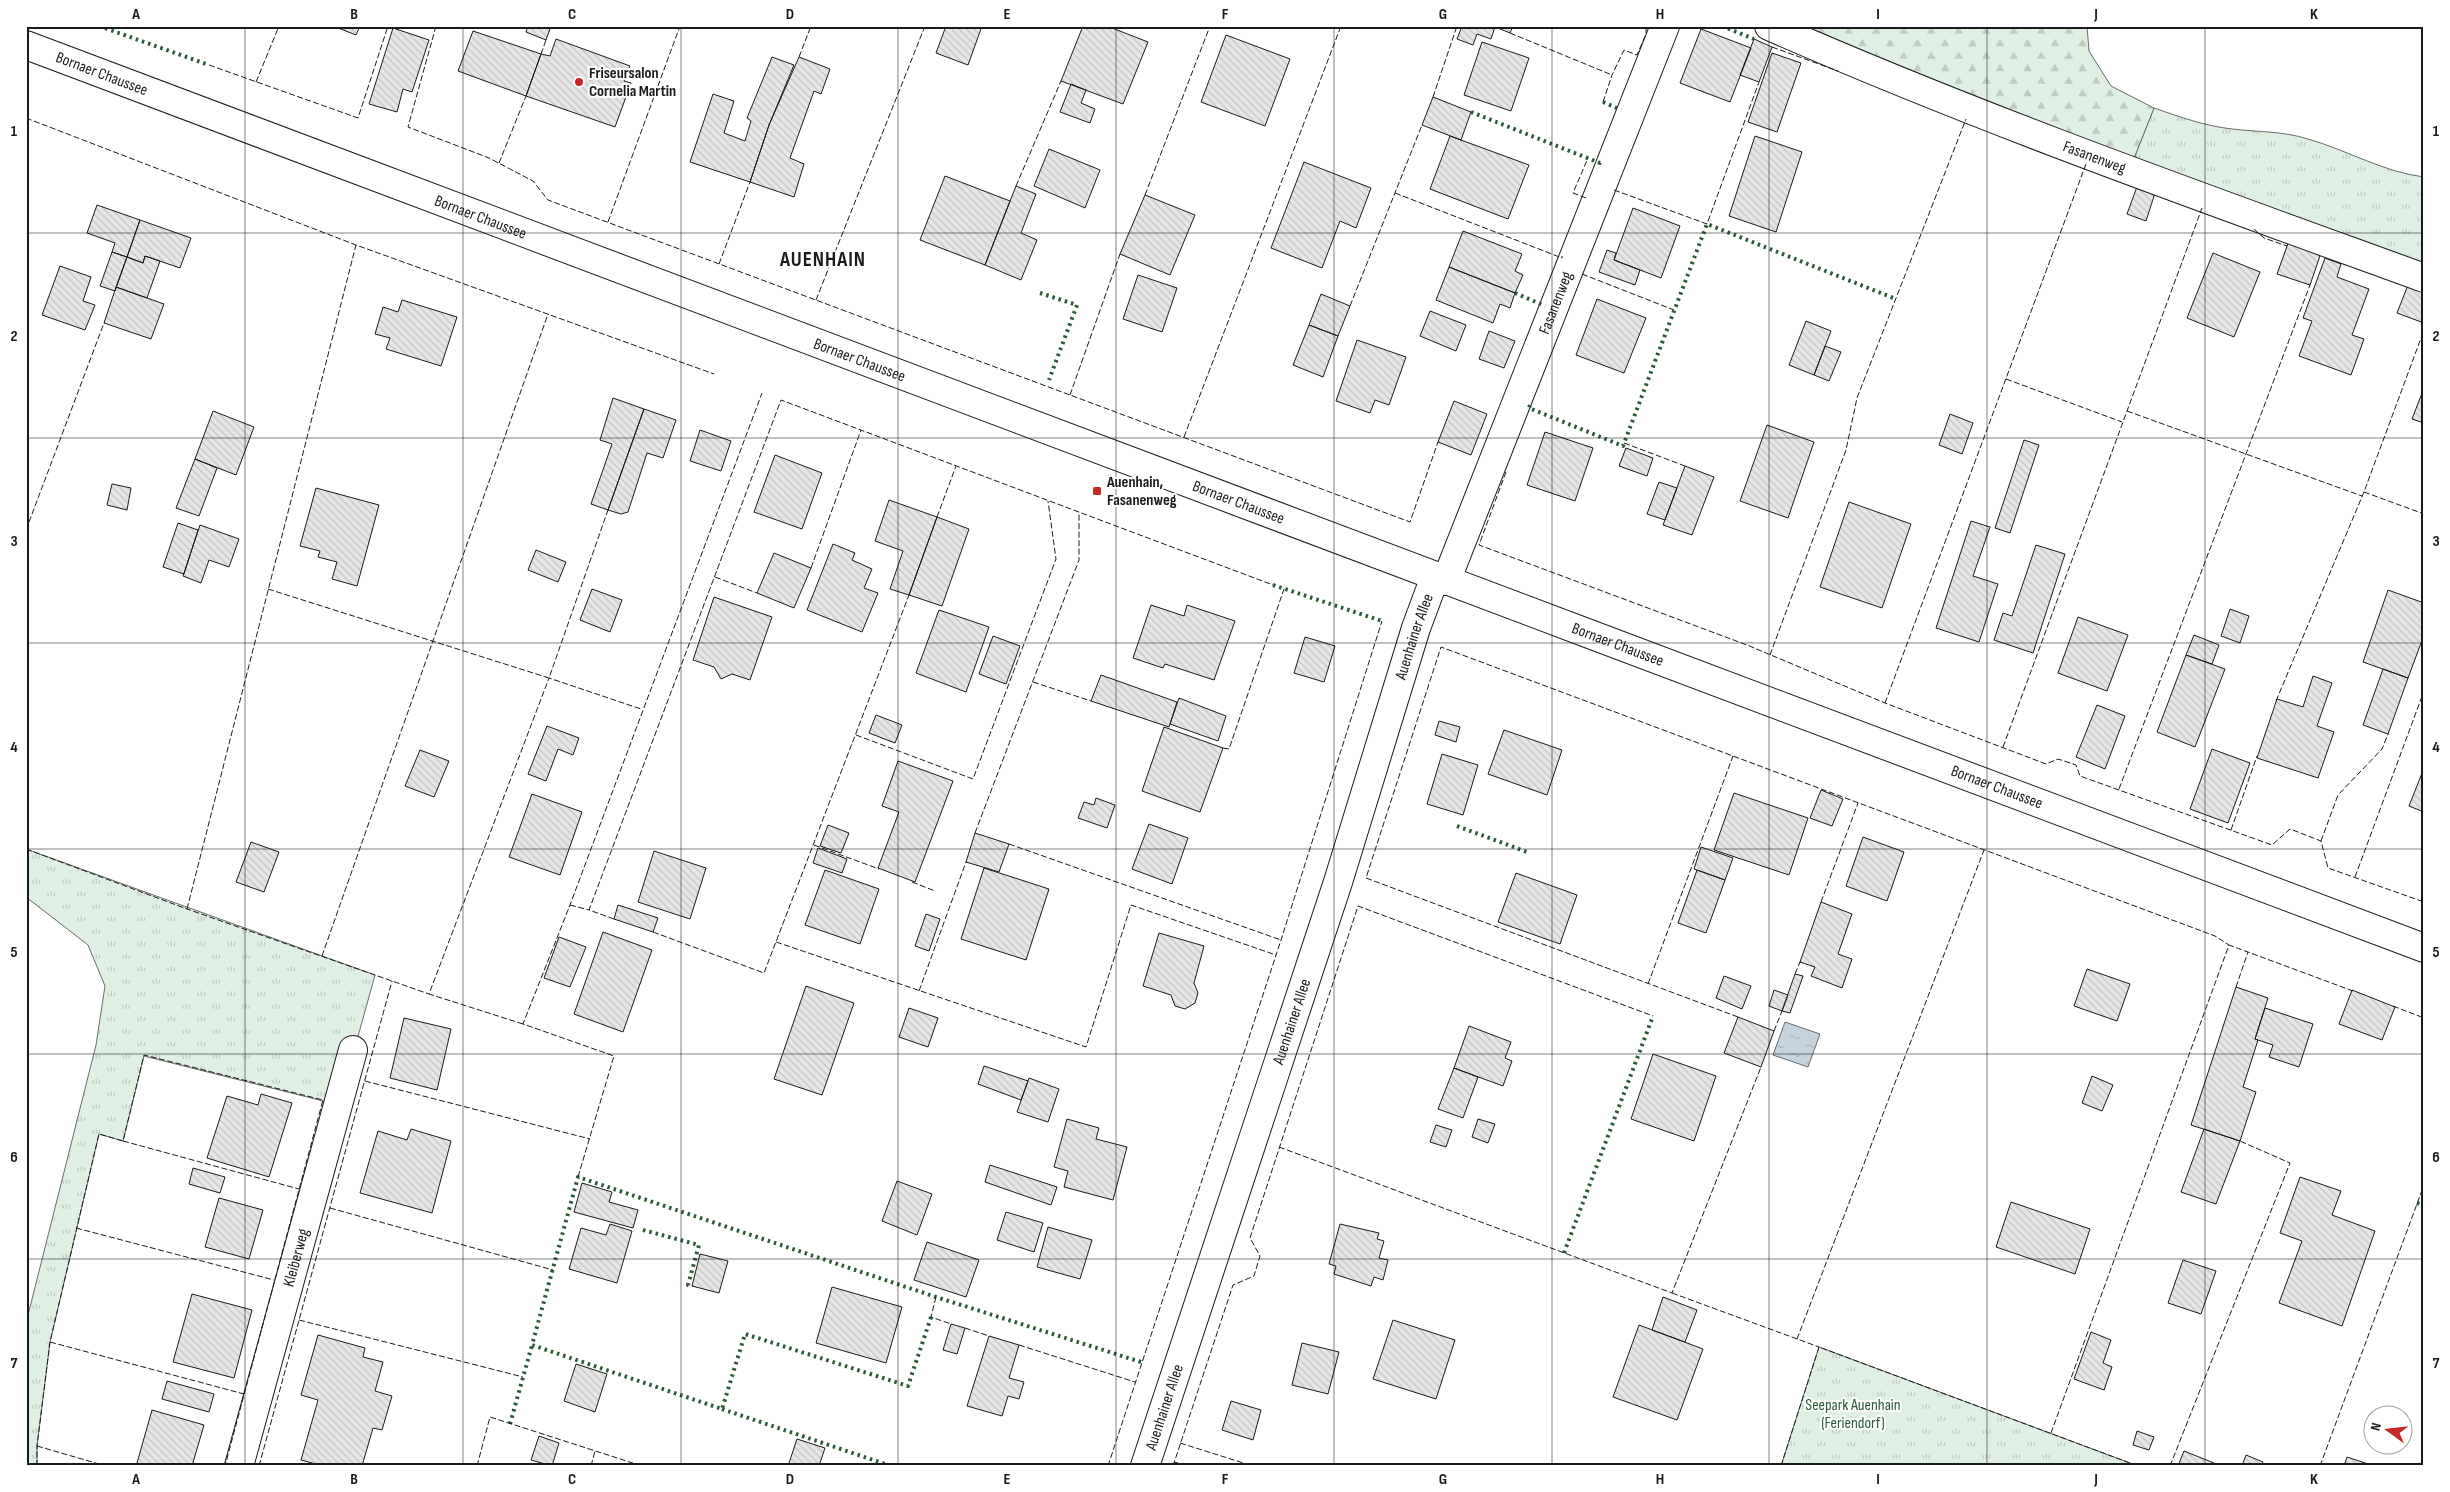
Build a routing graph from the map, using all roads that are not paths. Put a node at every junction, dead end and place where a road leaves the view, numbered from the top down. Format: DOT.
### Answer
graph roads {
  1 [pos="1665,26"];
  2 [pos="1769,26"];
  3 [pos="26,45"];
  4 [pos="2424,278"];
  5 [pos="1440,579"];
  6 [pos="2424,948"];
  7 [pos="353,1050"];
  8 [pos="239,1466"];
  9 [pos="1145,1466"];
  1 -- 5 [label="street, Fasanenweg"];
  2 -- 4 [label="street, Fasanenweg"];
  3 -- 5 [label="street, Bornaer Chaussee"];
  5 -- 6 [label="street, Bornaer Chaussee"];
  5 -- 9 [label="street, Auenhainer Allee"];
  7 -- 8 [label="street, Kleiberweg"];
}
